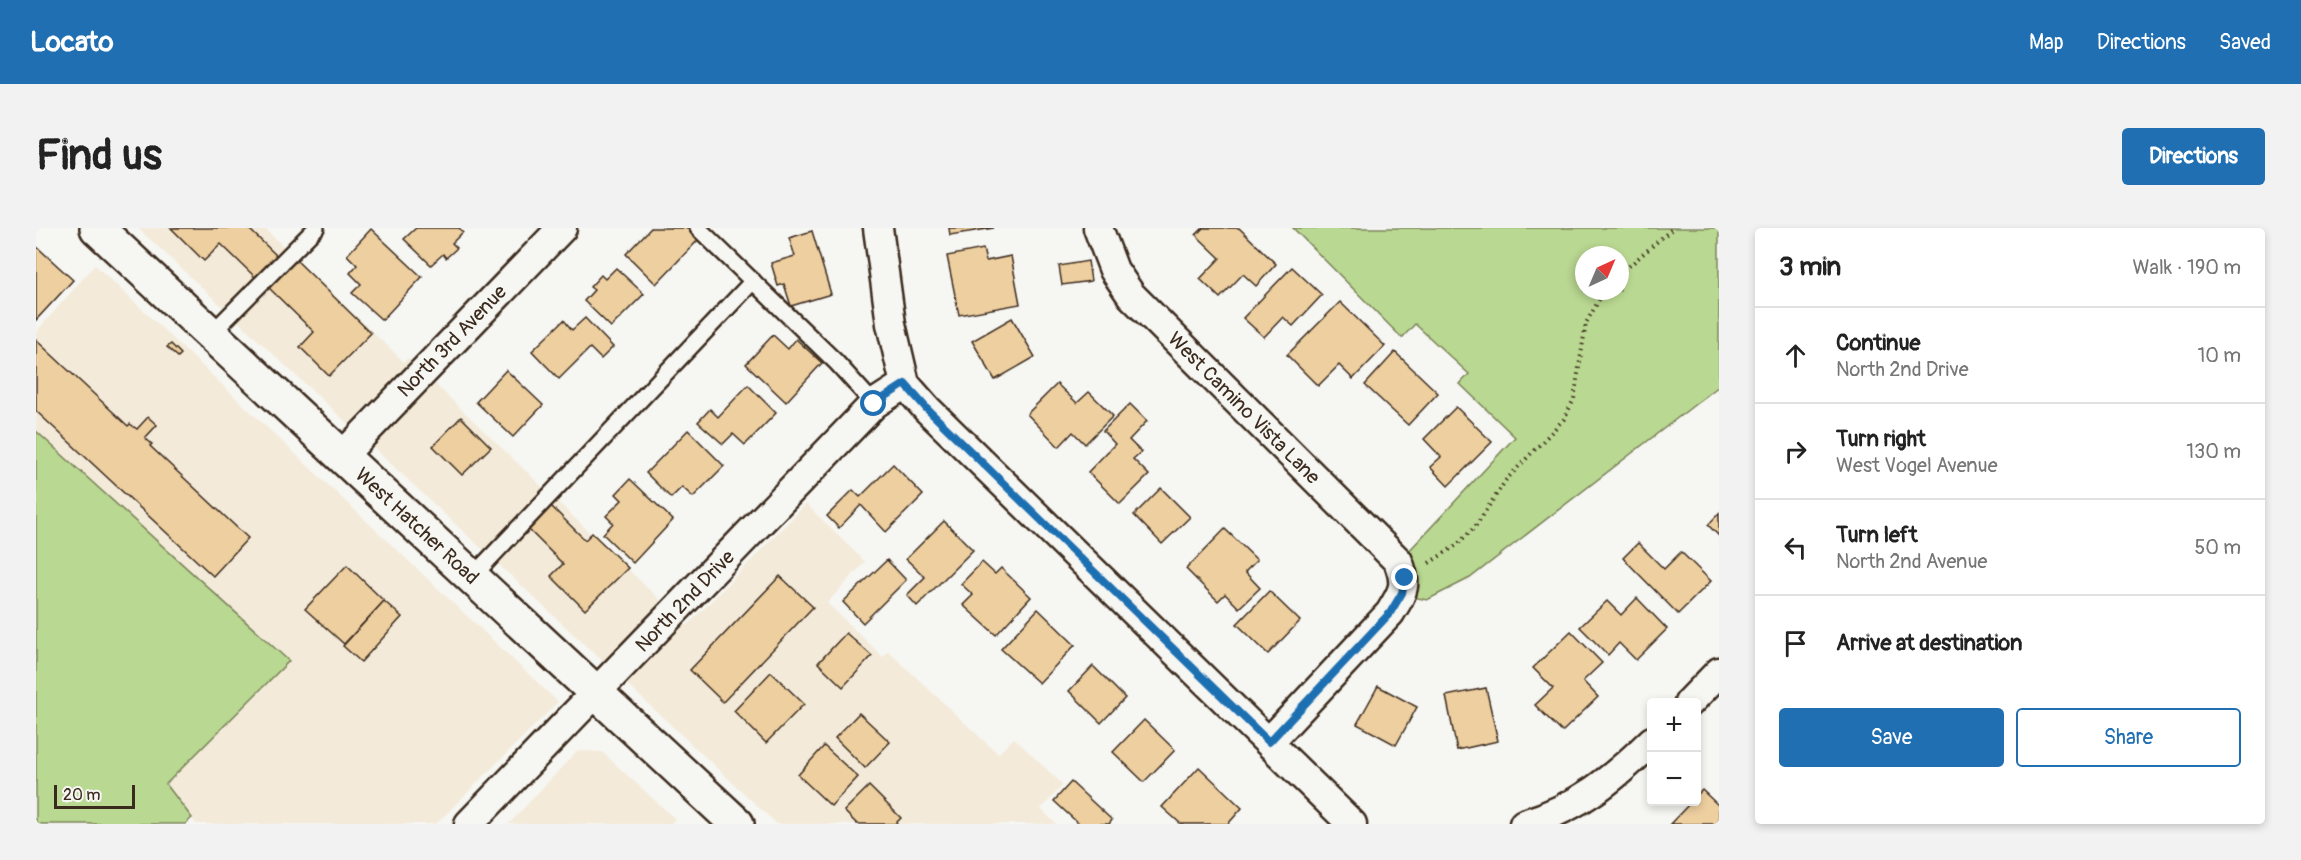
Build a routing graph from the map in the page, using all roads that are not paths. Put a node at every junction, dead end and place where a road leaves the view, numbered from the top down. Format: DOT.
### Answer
graph roads {
  1 [pos="97,228"];
  2 [pos="316,228"];
  3 [pos="562,228"];
  4 [pos="698,228"];
  5 [pos="878,228"];
  6 [pos="1098,228"];
  7 [pos="753,281"];
  8 [pos="211,334"];
  9 [pos="905,384"];
  10 [pos="874,404"];
  11 [pos="342,456"];
  12 [pos="472,577"];
  13 [pos="1719,672"];
  14 [pos="596,692"];
  15 [pos="1693,698"];
  16 [pos="1269,742"];
  17 [pos="1647,746"];
  18 [pos="475,822"];
  19 [pos="737,824"];
  20 [pos="1352,824"];
  21 [pos="1524,824"];
  1 -- 8 [label="street, West Hatcher Road"];
  2 -- 8 [label="lane"];
  3 -- 11 [label="street, North 3rd Avenue"];
  4 -- 7 [label="lane"];
  5 -- 9 [label="street"];
  6 -- 16 [label="street, West Camino Vista Lane"];
  7 -- 10 [label="lane"];
  7 -- 12 [label="lane"];
  8 -- 11 [label="street, West Hatcher Road"];
  9 -- 10 [label="street, North 2nd Drive"];
  9 -- 16 [label="street"];
  10 -- 14 [label="street, North 2nd Drive"];
  11 -- 12 [label="street, West Hatcher Road"];
  12 -- 14 [label="street, West Hatcher Road"];
  13 -- 15 [label="street"];
  14 -- 18 [label="street, North 2nd Drive"];
  14 -- 19 [label="street, West Hatcher Road"];
  16 -- 20 [label="street"];
  17 -- 21 [label="street"];
}
